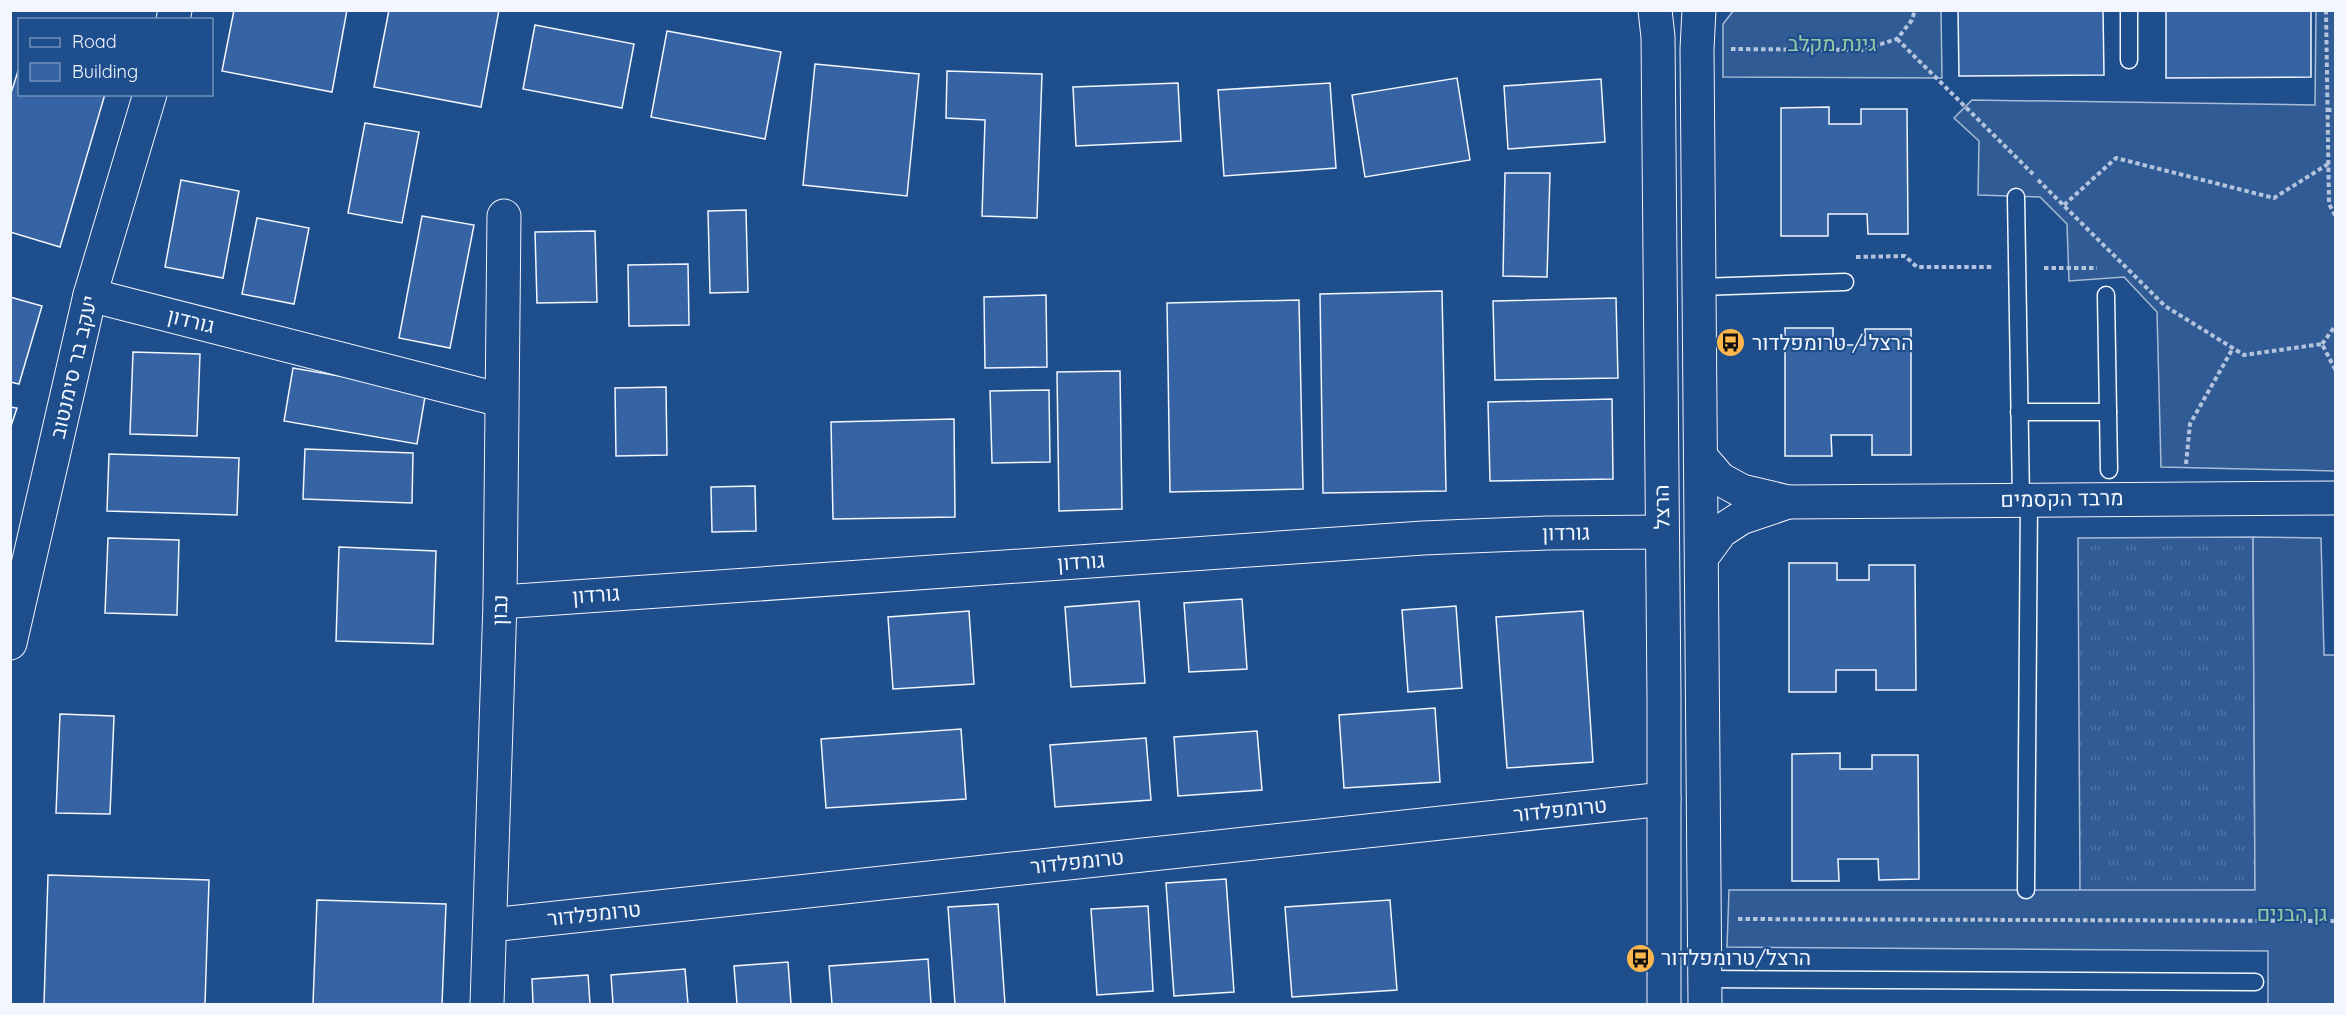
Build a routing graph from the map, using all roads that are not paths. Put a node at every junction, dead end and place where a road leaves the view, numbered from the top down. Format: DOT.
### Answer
graph roads {
  1 [pos="1655,10"];
  2 [pos="1699,10"];
  3 [pos="2129,10"];
  4 [pos="2129,60"];
  5 [pos="149,96"];
  6 [pos="2016,197"];
  7 [pos="504,216"];
  8 [pos="1845,282"];
  9 [pos="1700,287"];
  10 [pos="90,295"];
  11 [pos="2106,295"];
  12 [pos="501,400"];
  13 [pos="2019,412"];
  14 [pos="2108,412"];
  15 [pos="1701,457"];
  16 [pos="2109,470"];
  17 [pos="2336,498"];
  18 [pos="2025,500"];
  19 [pos="1788,502"];
  20 [pos="1662,532"];
  21 [pos="1702,557"];
  22 [pos="500,602"];
  23 [pos="10,643"];
  24 [pos="1664,799"];
  25 [pos="2026,890"];
  26 [pos="490,925"];
  27 [pos="2255,982"];
  28 [pos="1705,992"];
  29 [pos="487,1005"];
  30 [pos="1664,1005"];
  1 -- 20 [label="street, הרצל"];
  2 -- 9 [label="street, הרצל"];
  3 -- 4 [label="lane"];
  5 -- 10 [label="street, יעקב בר סימנטוב"];
  6 -- 13 [label="lane"];
  7 -- 12 [label="street, נבון"];
  8 -- 9 [label="lane"];
  9 -- 15 [label="street, הרצל"];
  10 -- 12 [label="street, גורדון"];
  10 -- 23 [label="street, יעקב בר סימנטוב"];
  11 -- 14 [label="lane"];
  12 -- 22 [label="street, נבון"];
  13 -- 14 [label="lane"];
  13 -- 18 [label="lane"];
  14 -- 16 [label="lane"];
  15 -- 19 [label="street, מרבד הקסמים"];
  15 -- 21 [label="street, הרצל"];
  17 -- 18 [label="street, מרבד הקסמים"];
  18 -- 19 [label="street, מרבד הקסמים"];
  18 -- 25 [label="lane"];
  19 -- 21 [label="street, מרבד הקסמים"];
  20 -- 22 [label="street, גורדון"];
  20 -- 24 [label="street, הרצל"];
  21 -- 28 [label="street, הרצל"];
  22 -- 26 [label="street, נבון"];
  24 -- 26 [label="street, טרומפלדור"];
  24 -- 30 [label="street, הרצל"];
  26 -- 29 [label="street, נבון"];
  27 -- 28 [label="lane"];
}
